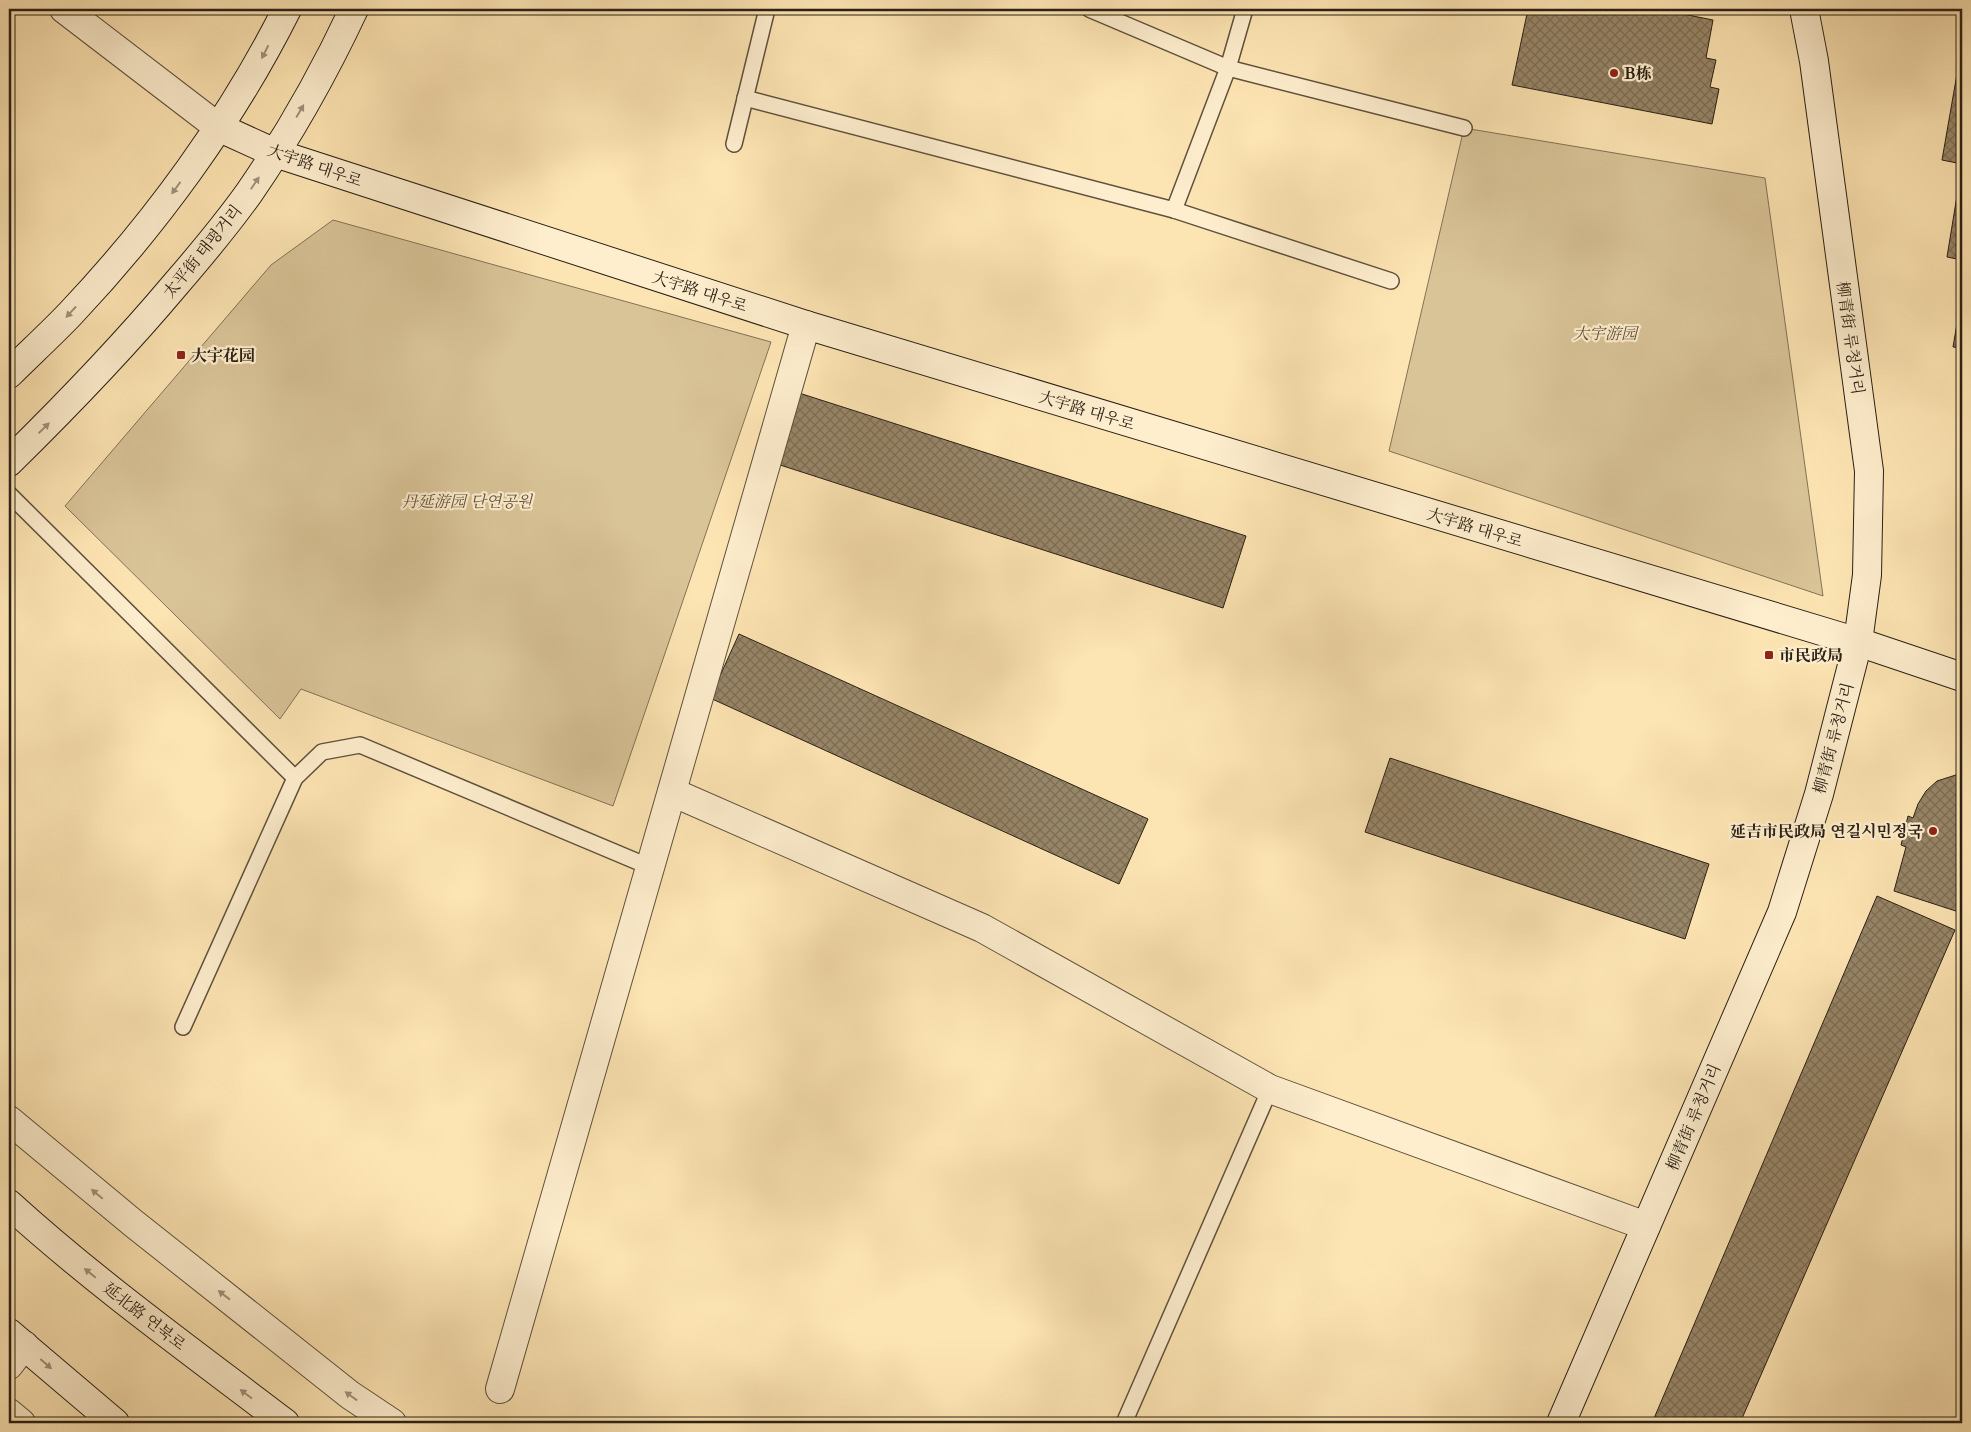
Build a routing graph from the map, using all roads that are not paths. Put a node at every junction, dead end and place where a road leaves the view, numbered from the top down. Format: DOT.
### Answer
graph roads {
  1 [pos="64,9"];
  2 [pos="287,9"];
  3 [pos="354,9"];
  4 [pos="767,9"];
  5 [pos="1089,9"];
  6 [pos="1245,9"];
  7 [pos="1804,9"];
  8 [pos="1228,68"];
  9 [pos="745,98"];
  10 [pos="218,127"];
  11 [pos="1464,128"];
  12 [pos="734,144"];
  13 [pos="275,153"];
  14 [pos="1174,210"];
  15 [pos="1391,281"];
  16 [pos="806,325"];
  17 [pos="9,374"];
  18 [pos="9,462"];
  19 [pos="9,494"];
  20 [pos="1858,642"];
  21 [pos="1962,677"];
  22 [pos="295,778"];
  23 [pos="672,792"];
  24 [pos="650,867"];
  25 [pos="183,1027"];
  26 [pos="1270,1088"];
  27 [pos="9,1120"];
  28 [pos="9,1204"];
  29 [pos="1646,1226"];
  30 [pos="14,1348"];
  31 [pos="500,1390"];
  32 [pos="9,1413"];
  33 [pos="21,1423"];
  34 [pos="115,1423"];
  35 [pos="285,1423"];
  36 [pos="392,1423"];
  37 [pos="1124,1423"];
  38 [pos="1561,1423"];
  1 -- 10 [label="street, 大宇路 대우로"];
  2 -- 10 [label="street, one-way"];
  13 -- 3 [label="street, 太平街 태평거리, one-way"];
  4 -- 9 [label="lane"];
  5 -- 8 [label="lane"];
  6 -- 8 [label="lane"];
  7 -- 20 [label="street, 柳青街 류청거리"];
  8 -- 11 [label="lane"];
  8 -- 14 [label="lane"];
  9 -- 12 [label="lane"];
  9 -- 14 [label="lane"];
  10 -- 13 [label="street, 大宇路 대우로"];
  10 -- 17 [label="street, one-way"];
  13 -- 16 [label="street, 大宇路 대우로"];
  18 -- 13 [label="street, 太平街 태평거리, one-way"];
  14 -- 15 [label="lane"];
  16 -- 20 [label="street, 大宇路 대우로"];
  16 -- 23 [label="street"];
  19 -- 22 [label="lane"];
  20 -- 21 [label="street, 大宇路 대우로"];
  20 -- 29 [label="street, 柳青街 류청거리"];
  22 -- 24 [label="lane"];
  22 -- 25 [label="lane"];
  23 -- 24 [label="street"];
  23 -- 26 [label="street"];
  24 -- 31 [label="street"];
  26 -- 29 [label="street"];
  26 -- 37 [label="lane"];
  36 -- 27 [label="street, one-way"];
  35 -- 28 [label="street, 延北路 연북로, one-way"];
  29 -- 38 [label="street, 柳青街 류청거리"];
  30 -- 34 [label="street, one-way"];
  32 -- 33 [label="street"];
}
